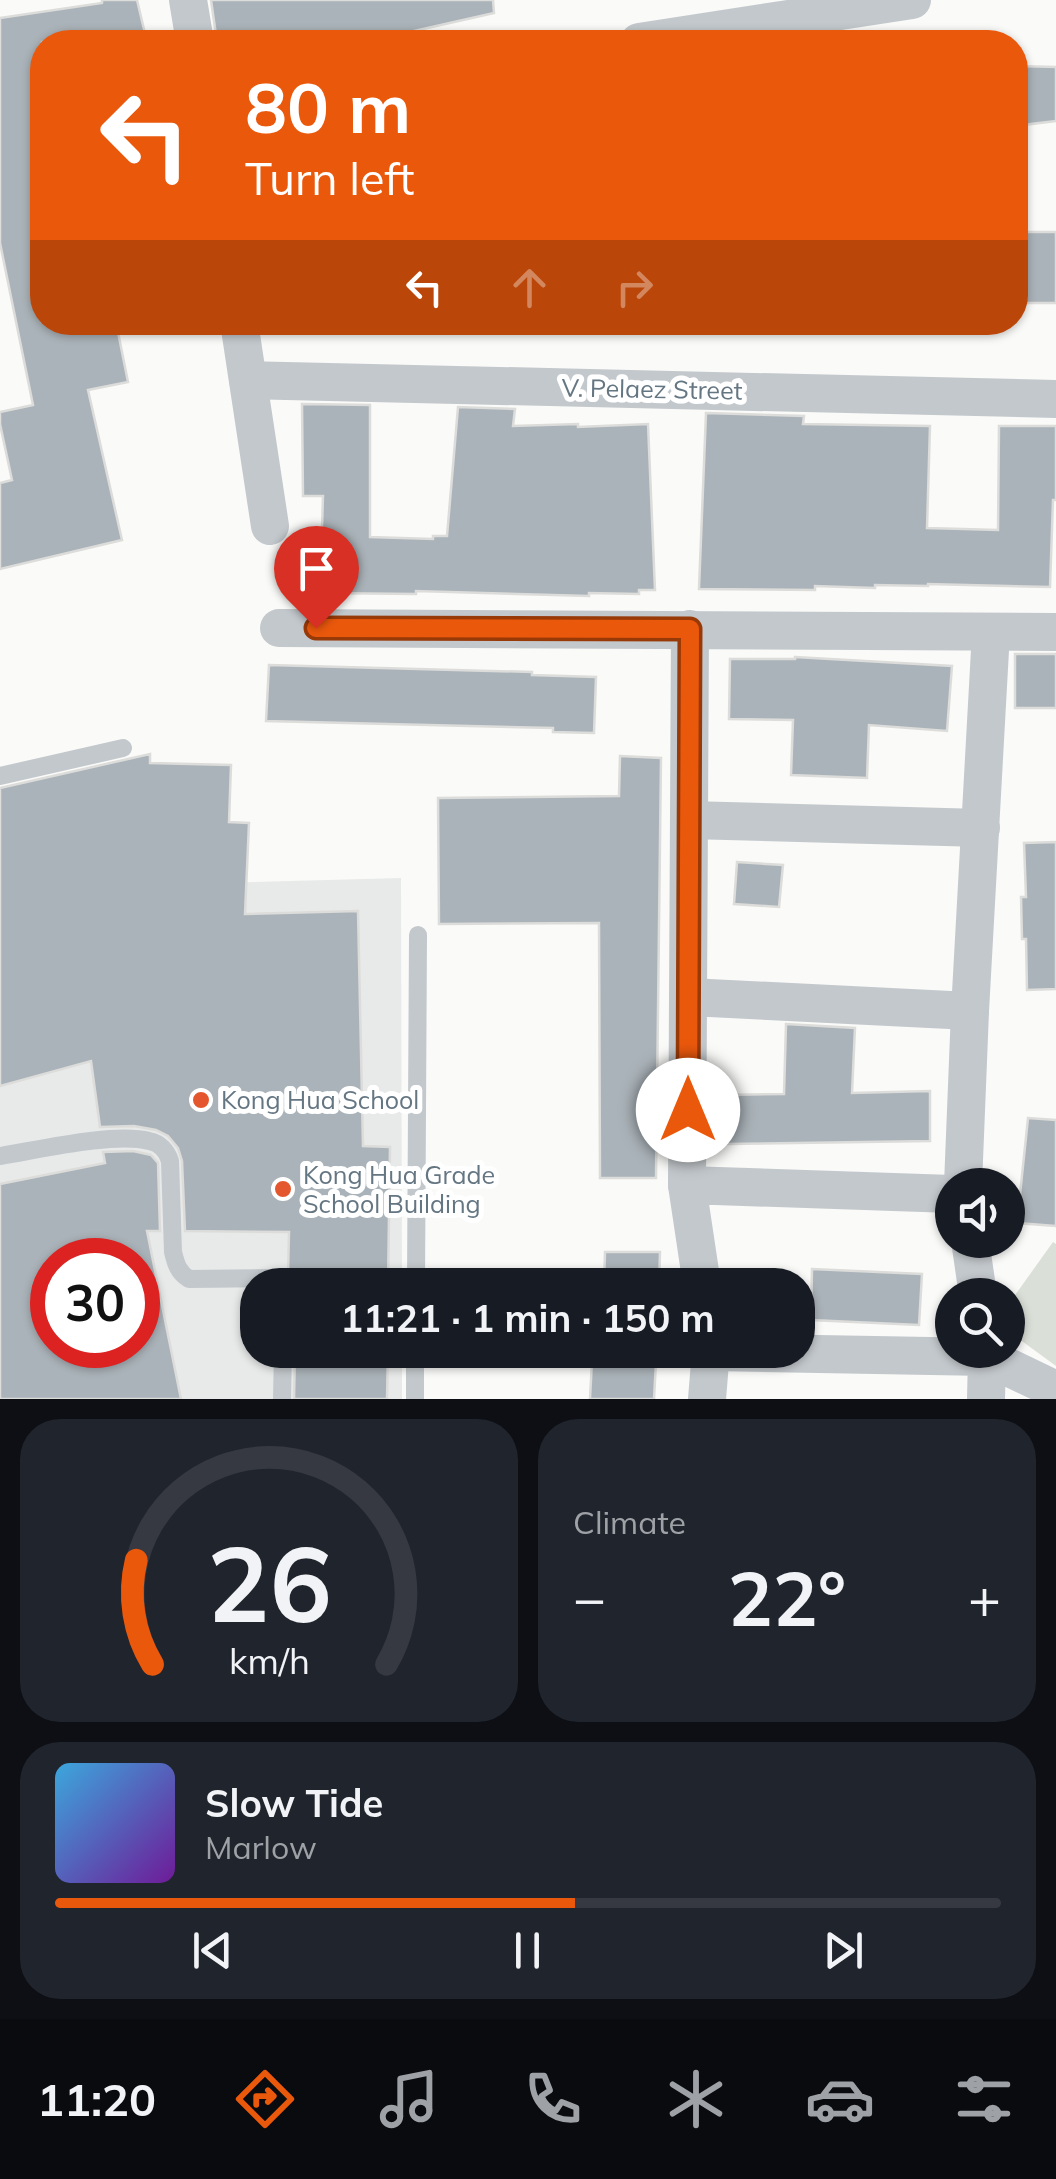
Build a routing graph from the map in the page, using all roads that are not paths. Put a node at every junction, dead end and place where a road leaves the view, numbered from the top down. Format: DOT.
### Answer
graph roads {
  1 [pos="188,0"];
  2 [pos="912,0"];
  3 [pos="193,30"];
  4 [pos="716,30"];
  5 [pos="241,335"];
  6 [pos="248,380"];
  7 [pos="1056,399"];
  8 [pos="270,526"];
  9 [pos="279,628"];
  10 [pos="690,629"];
  11 [pos="991,632"];
  12 [pos="1056,632"];
  13 [pos="123,748"];
  14 [pos="0,776"];
  15 [pos="690,820"];
  16 [pos="981,828"];
  17 [pos="418,935"];
  18 [pos="688,997"];
  19 [pos="970,1011"];
  20 [pos="0,1156"];
  21 [pos="965,1168"];
  22 [pos="688,1185"];
  23 [pos="935,1193"];
  24 [pos="416,1268"];
  25 [pos="700,1268"];
  26 [pos="240,1278"];
  27 [pos="815,1352"];
  28 [pos="935,1353"];
  29 [pos="283,1368"];
  30 [pos="415,1368"];
  31 [pos="710,1368"];
  32 [pos="986,1368"];
  33 [pos="1013,1368"];
  34 [pos="1056,1390"];
  35 [pos="282,1399"];
  36 [pos="415,1399"];
  37 [pos="707,1399"];
  38 [pos="986,1399"];
  1 -- 3 [label="street"];
  2 -- 4 [label="street"];
  5 -- 6 [label="street"];
  6 -- 7 [label="street, V. Pelaez Street"];
  6 -- 8 [label="street"];
  9 -- 10 [label="street"];
  10 -- 11 [label="street"];
  10 -- 15 [label="street"];
  11 -- 12 [label="street"];
  11 -- 16 [label="street"];
  13 -- 14 [label="lane"];
  15 -- 16 [label="street"];
  15 -- 18 [label="street"];
  16 -- 19 [label="street"];
  17 -- 24 [label="lane"];
  18 -- 19 [label="street"];
  18 -- 22 [label="street"];
  19 -- 21 [label="street"];
  20 -- 26 [label="lane"];
  22 -- 23 [label="street"];
  22 -- 25 [label="street"];
  27 -- 28 [label="street"];
  29 -- 35 [label="lane"];
  30 -- 36 [label="lane"];
  31 -- 37 [label="street"];
  32 -- 38 [label="street"];
  33 -- 34 [label="street"];
}
